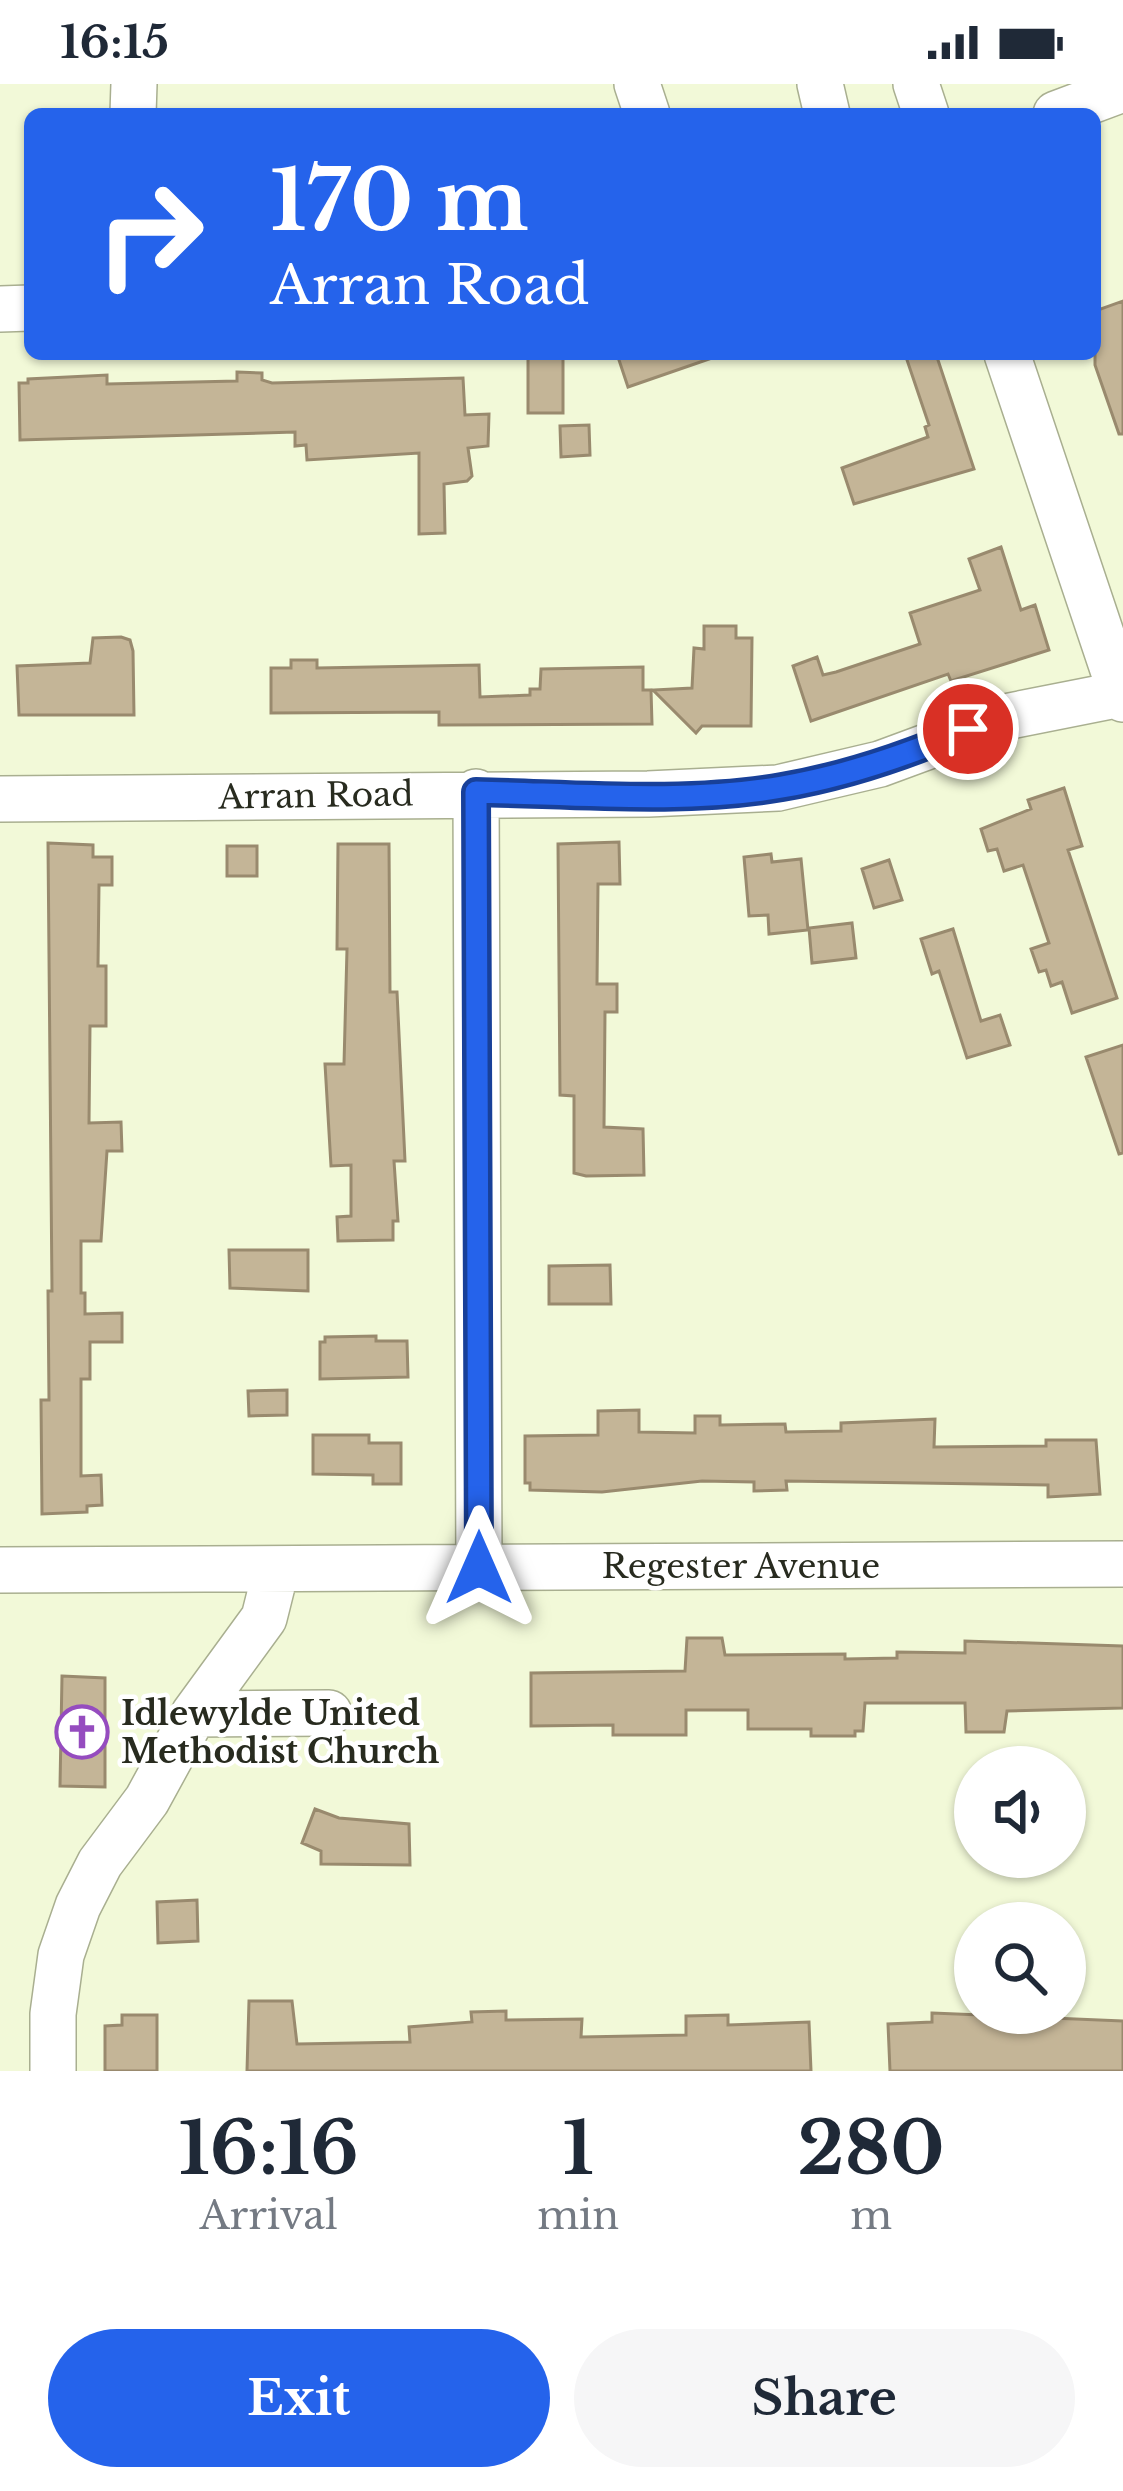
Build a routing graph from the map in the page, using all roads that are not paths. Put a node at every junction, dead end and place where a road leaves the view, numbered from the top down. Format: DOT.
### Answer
graph roads {
  1 [pos="1123,89"];
  2 [pos="1072,108"];
  3 [pos="1008,360"];
  4 [pos="1122,697"];
  5 [pos="476,792"];
  6 [pos="0,800"];
  7 [pos="1123,1564"];
  8 [pos="479,1568"];
  9 [pos="0,1570"];
  10 [pos="276,1570"];
  11 [pos="328,1712"];
  12 [pos="194,1714"];
  13 [pos="52,2071"];
  1 -- 2 [label="street"];
  3 -- 4 [label="street"];
  4 -- 5 [label="street, Arran Road"];
  5 -- 6 [label="street, Arran Road"];
  5 -- 8 [label="street"];
  7 -- 8 [label="street, Regester Avenue"];
  8 -- 10 [label="street, Regester Avenue"];
  9 -- 10 [label="street, Regester Avenue"];
  10 -- 12 [label="street"];
  11 -- 12 [label="street"];
  12 -- 13 [label="street"];
}
